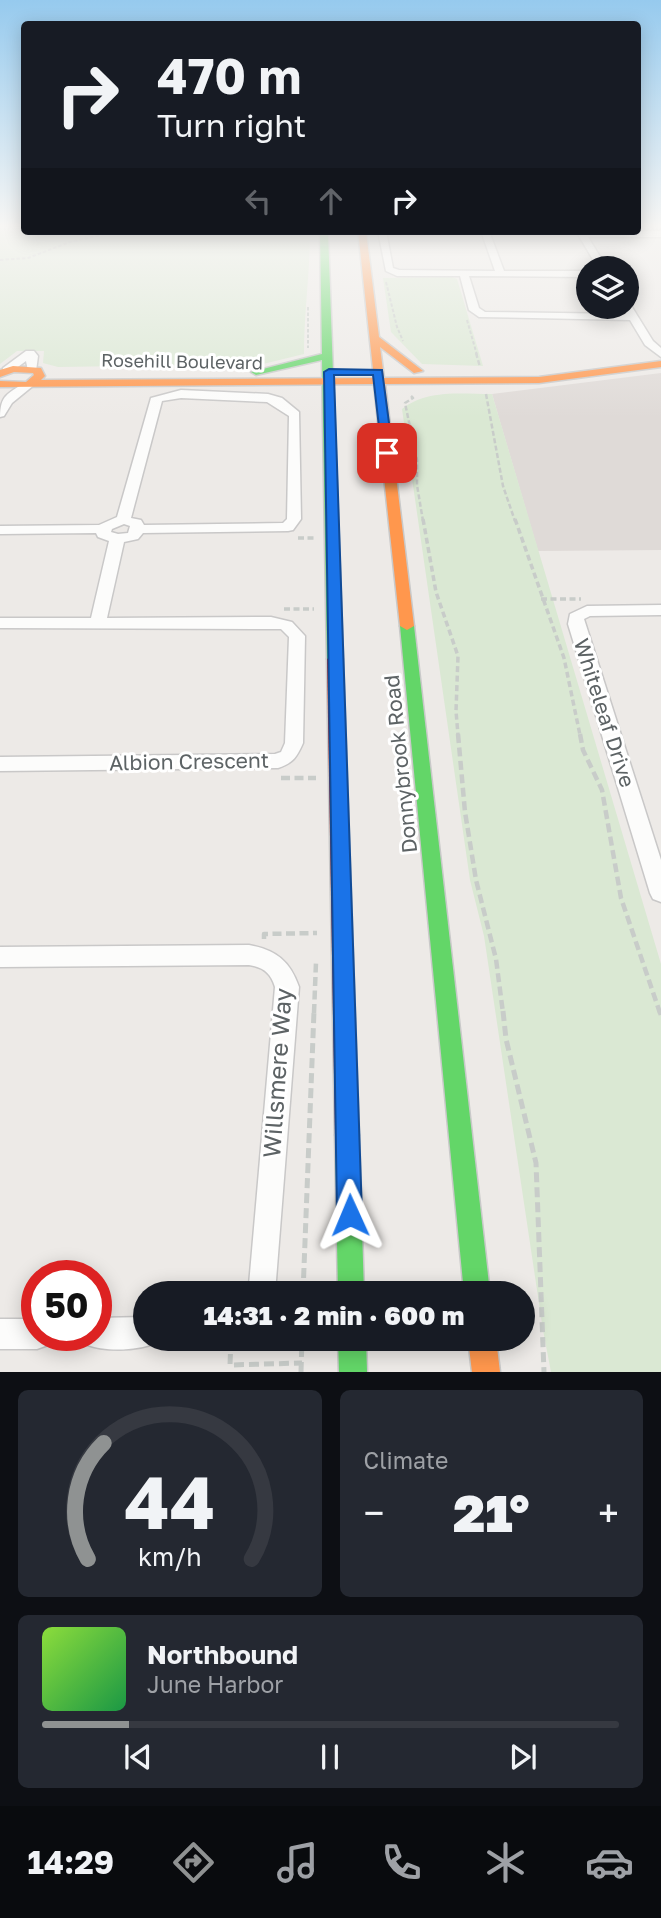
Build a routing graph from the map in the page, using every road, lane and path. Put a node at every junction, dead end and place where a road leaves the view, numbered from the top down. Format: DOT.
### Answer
graph roads {
  1 [pos="326,290"];
  2 [pos="369,290"];
  3 [pos="390,290"];
  4 [pos="468,290"];
  5 [pos="309,300"];
  6 [pos="465,311"];
  7 [pos="576,316"];
  8 [pos="635,319"];
  9 [pos="374,338"];
  10 [pos="661,354"];
  11 [pos="303,362"];
  12 [pos="661,363"];
  13 [pos="411,367"];
  14 [pos="329,370"];
  15 [pos="256,373"];
  16 [pos="33,377"];
  17 [pos="478,379"];
  18 [pos="3,380"];
  19 [pos="291,383"];
  20 [pos="380,384"];
  21 [pos="407,393"];
  22 [pos="0,414"];
  23 [pos="330,423"];
  24 [pos="123,520"];
  25 [pos="317,526"];
  26 [pos="102,529"];
  27 [pos="139,529"];
  28 [pos="0,530"];
  29 [pos="117,539"];
  30 [pos="317,550"];
  31 [pos="317,597"];
  32 [pos="593,598"];
  33 [pos="541,599"];
  34 [pos="661,610"];
  35 [pos="98,622"];
  36 [pos="279,622"];
  37 [pos="0,623"];
  38 [pos="273,762"];
  39 [pos="0,764"];
  40 [pos="316,765"];
  41 [pos="316,778"];
  42 [pos="316,791"];
  43 [pos="661,892"];
  44 [pos="317,920"];
  45 [pos="317,933"];
  46 [pos="316,946"];
  47 [pos="0,957"];
  48 [pos="263,957"];
  49 [pos="316,960"];
  50 [pos="661,1015"];
  51 [pos="264,1281"];
  52 [pos="303,1281"];
  53 [pos="351,1281"];
  54 [pos="476,1281"];
  55 [pos="133,1332"];
  56 [pos="112,1333"];
  57 [pos="21,1334"];
  58 [pos="0,1335"];
  59 [pos="231,1351"];
  60 [pos="302,1351"];
  61 [pos="352,1351"];
  62 [pos="483,1351"];
  63 [pos="485,1351"];
  64 [pos="302,1363"];
  65 [pos="301,1372"];
  66 [pos="353,1372"];
  67 [pos="486,1372"];
  68 [pos="493,1372"];
  69 [pos="544,1372"];
  1 -- 14 [label="main road"];
  2 -- 9 [label="main road, Donnybrook Road"];
  3 -- 13 [label="path"];
  4 -- 7 [label="street"];
  5 -- 11 [label="path"];
  6 -- 17 [label="path"];
  8 -- 10 [label="street"];
  9 -- 13 [label="main road"];
  9 -- 20 [label="main road, Donnybrook Road"];
  11 -- 14 [label="main road"];
  11 -- 15 [label="main road"];
  12 -- 17 [label="main road"];
  13 -- 17 [label="main road"];
  13 -- 20 [label="main road"];
  14 -- 15 [label="main road, Rosehill Boulevard"];
  14 -- 19 [label="main road, Rosehill Boulevard"];
  14 -- 20 [label="main road"];
  14 -- 23 [label="main road"];
  15 -- 16 [label="main road, Rosehill Boulevard"];
  16 -- 18 [label="main road"];
  16 -- 18 [label="street"];
  16 -- 19 [label="main road, Rosehill Boulevard"];
  17 -- 20 [label="main road"];
  17 -- 21 [label="main road"];
  17 -- 33 [label="path"];
  18 -- 22 [label="street"];
  19 -- 23 [label="main road"];
  20 -- 21 [label="main road"];
  20 -- 54 [label="main road, Donnybrook Road"];
  21 -- 69 [label="path"];
  23 -- 53 [label="main road"];
  24 -- 26 [label="street"];
  24 -- 27 [label="street"];
  24 -- 27 [label="street"];
  25 -- 30 [label="path"];
  26 -- 28 [label="street"];
  26 -- 29 [label="street"];
  27 -- 29 [label="street"];
  29 -- 35 [label="street"];
  31 -- 36 [label="path"];
  32 -- 33 [label="path"];
  33 -- 50 [label="path"];
  34 -- 43 [label="street, Whiteleaf Drive"];
  35 -- 36 [label="street"];
  35 -- 37 [label="street"];
  36 -- 38 [label="street, Albion Crescent"];
  38 -- 39 [label="street, Albion Crescent"];
  38 -- 41 [label="path"];
  40 -- 41 [label="path"];
  41 -- 42 [label="path"];
  44 -- 45 [label="path"];
  45 -- 46 [label="path"];
  45 -- 48 [label="path"];
  47 -- 48 [label="street, Willsmere Way"];
  48 -- 51 [label="street, Willsmere Way"];
  49 -- 52 [label="path"];
  55 -- 56 [label="street"];
  57 -- 58 [label="street"];
  59 -- 64 [label="path"];
  60 -- 64 [label="path"];
  61 -- 66 [label="main road"];
  62 -- 67 [label="main road"];
  63 -- 68 [label="main road"];
  64 -- 65 [label="path"];
}
